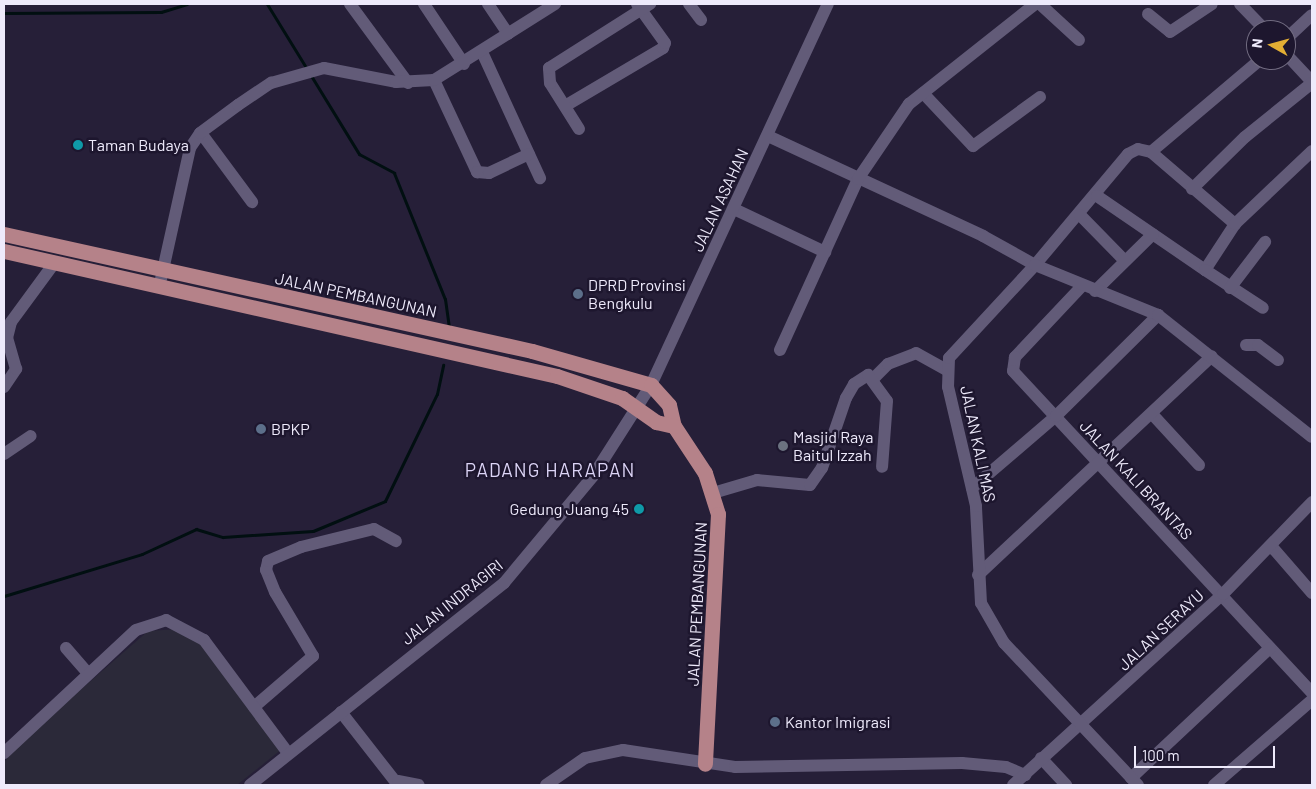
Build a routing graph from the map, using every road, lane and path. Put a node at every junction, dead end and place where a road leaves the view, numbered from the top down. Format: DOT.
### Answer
graph roads {
  1 [pos="350,4"];
  2 [pos="424,4"];
  3 [pos="488,4"];
  4 [pos="555,4"];
  5 [pos="689,4"];
  6 [pos="828,4"];
  7 [pos="1035,4"];
  8 [pos="1040,4"];
  9 [pos="1212,4"];
  10 [pos="1240,4"];
  11 [pos="643,6"];
  12 [pos="541,8"];
  13 [pos="1148,14"];
  14 [pos="1312,15"];
  15 [pos="701,20"];
  16 [pos="1255,20"];
  17 [pos="1296,30"];
  18 [pos="508,34"];
  19 [pos="1079,40"];
  20 [pos="482,52"];
  21 [pos="464,64"];
  22 [pos="1296,65"];
  23 [pos="1248,70"];
  24 [pos="434,80"];
  25 [pos="408,83"];
  26 [pos="1312,83"];
  27 [pos="924,93"];
  28 [pos="1040,97"];
  29 [pos="566,106"];
  30 [pos="579,129"];
  31 [pos="201,133"];
  32 [pos="768,136"];
  33 [pos="1312,151"];
  34 [pos="1151,152"];
  35 [pos="529,154"];
  36 [pos="540,178"];
  37 [pos="858,179"];
  38 [pos="1192,189"];
  39 [pos="1097,196"];
  40 [pos="252,202"];
  41 [pos="734,209"];
  42 [pos="1080,215"];
  43 [pos="1235,224"];
  44 [pos="4,234"];
  45 [pos="1153,234"];
  46 [pos="1265,242"];
  47 [pos="4,251"];
  48 [pos="826,252"];
  49 [pos="1125,261"];
  50 [pos="56,262"];
  51 [pos="1035,265"];
  52 [pos="162,270"];
  53 [pos="1205,270"];
  54 [pos="160,285"];
  55 [pos="1082,286"];
  56 [pos="1230,288"];
  57 [pos="1095,291"];
  58 [pos="1263,308"];
  59 [pos="1158,315"];
  60 [pos="378,326"];
  61 [pos="1246,345"];
  62 [pos="780,350"];
  63 [pos="1212,356"];
  64 [pos="1278,360"];
  65 [pos="947,370"];
  66 [pos="874,378"];
  67 [pos="651,385"];
  68 [pos="4,387"];
  69 [pos="638,408"];
  70 [pos="1153,415"];
  71 [pos="1056,416"];
  72 [pos="674,426"];
  73 [pos="31,436"];
  74 [pos="1312,437"];
  75 [pos="4,454"];
  76 [pos="1099,463"];
  77 [pos="1199,465"];
  78 [pos="882,467"];
  79 [pos="972,488"];
  80 [pos="713,492"];
  81 [pos="1312,502"];
  82 [pos="396,541"];
  83 [pos="1272,547"];
  84 [pos="978,576"];
  85 [pos="1223,594"];
  86 [pos="1312,594"];
  87 [pos="66,648"];
  88 [pos="1270,648"];
  89 [pos="88,672"];
  90 [pos="1312,693"];
  91 [pos="1312,700"];
  92 [pos="254,706"];
  93 [pos="341,712"];
  94 [pos="1083,724"];
  95 [pos="4,753"];
  96 [pos="288,754"];
  97 [pos="1041,758"];
  98 [pos="705,764"];
  99 [pos="1025,774"];
  100 [pos="1134,782"];
  101 [pos="398,783"];
  102 [pos="250,785"];
  103 [pos="419,785"];
  104 [pos="546,785"];
  105 [pos="1013,785"];
  106 [pos="1066,785"];
  107 [pos="1214,785"];
  1 -- 25 [label="street"];
  2 -- 21 [label="street"];
  3 -- 18 [label="street"];
  4 -- 12 [label="street"];
  5 -- 15 [label="street"];
  6 -- 32 [label="street, JALAN ASAHAN"];
  7 -- 27 [label="street"];
  8 -- 19 [label="street"];
  9 -- 13 [label="street"];
  10 -- 16 [label="street"];
  11 -- 29 [label="street"];
  11 -- 29 [label="street"];
  12 -- 18 [label="street"];
  14 -- 17 [label="street"];
  18 -- 20 [label="street"];
  20 -- 21 [label="street"];
  20 -- 35 [label="street"];
  21 -- 24 [label="street"];
  22 -- 26 [label="street"];
  23 -- 34 [label="street"];
  24 -- 25 [label="street"];
  24 -- 35 [label="street"];
  25 -- 31 [label="street"];
  26 -- 38 [label="street"];
  27 -- 28 [label="street"];
  27 -- 37 [label="street"];
  29 -- 30 [label="street"];
  31 -- 40 [label="street"];
  31 -- 52 [label="street"];
  32 -- 37 [label="street"];
  32 -- 41 [label="street, JALAN ASAHAN"];
  33 -- 43 [label="street"];
  34 -- 38 [label="street"];
  34 -- 39 [label="street, JALAN KALI MAS"];
  35 -- 36 [label="street"];
  37 -- 48 [label="street"];
  37 -- 51 [label="street"];
  38 -- 43 [label="street"];
  39 -- 42 [label="street, JALAN KALI MAS"];
  39 -- 45 [label="street"];
  41 -- 48 [label="street"];
  41 -- 67 [label="street, JALAN ASAHAN"];
  42 -- 49 [label="street"];
  42 -- 51 [label="street, JALAN KALI MAS"];
  43 -- 53 [label="street"];
  44 -- 52 [label="main road, JALAN PEMBANGUNAN"];
  45 -- 49 [label="street"];
  45 -- 53 [label="street"];
  46 -- 56 [label="street"];
  47 -- 50 [label="main road, JALAN PEMBANGUNAN"];
  48 -- 62 [label="street"];
  49 -- 57 [label="street"];
  50 -- 54 [label="main road, JALAN PEMBANGUNAN"];
  50 -- 68 [label="street"];
  51 -- 55 [label="street"];
  51 -- 65 [label="street, JALAN KALI MAS"];
  52 -- 54 [label="street"];
  52 -- 60 [label="main road, JALAN PEMBANGUNAN"];
  53 -- 56 [label="street"];
  54 -- 60 [label="main road, JALAN PEMBANGUNAN"];
  55 -- 57 [label="street"];
  55 -- 71 [label="street, JALAN KALI BRANTAS"];
  56 -- 58 [label="street"];
  57 -- 59 [label="street"];
  59 -- 63 [label="street"];
  59 -- 71 [label="street"];
  60 -- 67 [label="main road, JALAN PEMBANGUNAN"];
  60 -- 69 [label="main road, JALAN PEMBANGUNAN"];
  61 -- 64 [label="street"];
  63 -- 70 [label="street"];
  63 -- 74 [label="street"];
  65 -- 66 [label="street"];
  65 -- 79 [label="street, JALAN KALI MAS"];
  66 -- 78 [label="street"];
  66 -- 80 [label="street"];
  67 -- 69 [label="street, JALAN ASAHAN"];
  67 -- 72 [label="main road, JALAN PEMBANGUNAN"];
  69 -- 72 [label="main road, JALAN PEMBANGUNAN"];
  69 -- 93 [label="street, JALAN INDRAGIRI"];
  70 -- 76 [label="street"];
  70 -- 77 [label="street"];
  71 -- 76 [label="street, JALAN KALI BRANTAS"];
  71 -- 79 [label="street"];
  72 -- 80 [label="main road, JALAN PEMBANGUNAN"];
  73 -- 75 [label="street"];
  76 -- 84 [label="street"];
  76 -- 85 [label="street, JALAN KALI BRANTAS"];
  79 -- 84 [label="street, JALAN KALI MAS"];
  80 -- 98 [label="main road, JALAN PEMBANGUNAN"];
  81 -- 83 [label="street, JALAN SERAYU"];
  82 -- 92 [label="street"];
  83 -- 85 [label="street, JALAN SERAYU"];
  83 -- 86 [label="street"];
  84 -- 94 [label="street, JALAN KALI MAS"];
  85 -- 88 [label="street, JALAN KALI BRANTAS"];
  85 -- 94 [label="street, JALAN SERAYU"];
  87 -- 89 [label="street"];
  88 -- 90 [label="street, JALAN KALI BRANTAS"];
  88 -- 100 [label="street"];
  89 -- 92 [label="street"];
  89 -- 95 [label="street"];
  91 -- 107 [label="street"];
  92 -- 96 [label="street"];
  93 -- 96 [label="street, JALAN INDRAGIRI"];
  93 -- 101 [label="street"];
  94 -- 97 [label="street, JALAN SERAYU"];
  94 -- 100 [label="street, JALAN KALI MAS"];
  96 -- 102 [label="street, JALAN INDRAGIRI"];
  97 -- 99 [label="street, JALAN SERAYU"];
  97 -- 106 [label="street"];
  98 -- 99 [label="street"];
  98 -- 104 [label="street"];
  99 -- 105 [label="street, JALAN SERAYU"];
  101 -- 103 [label="street"];
}
